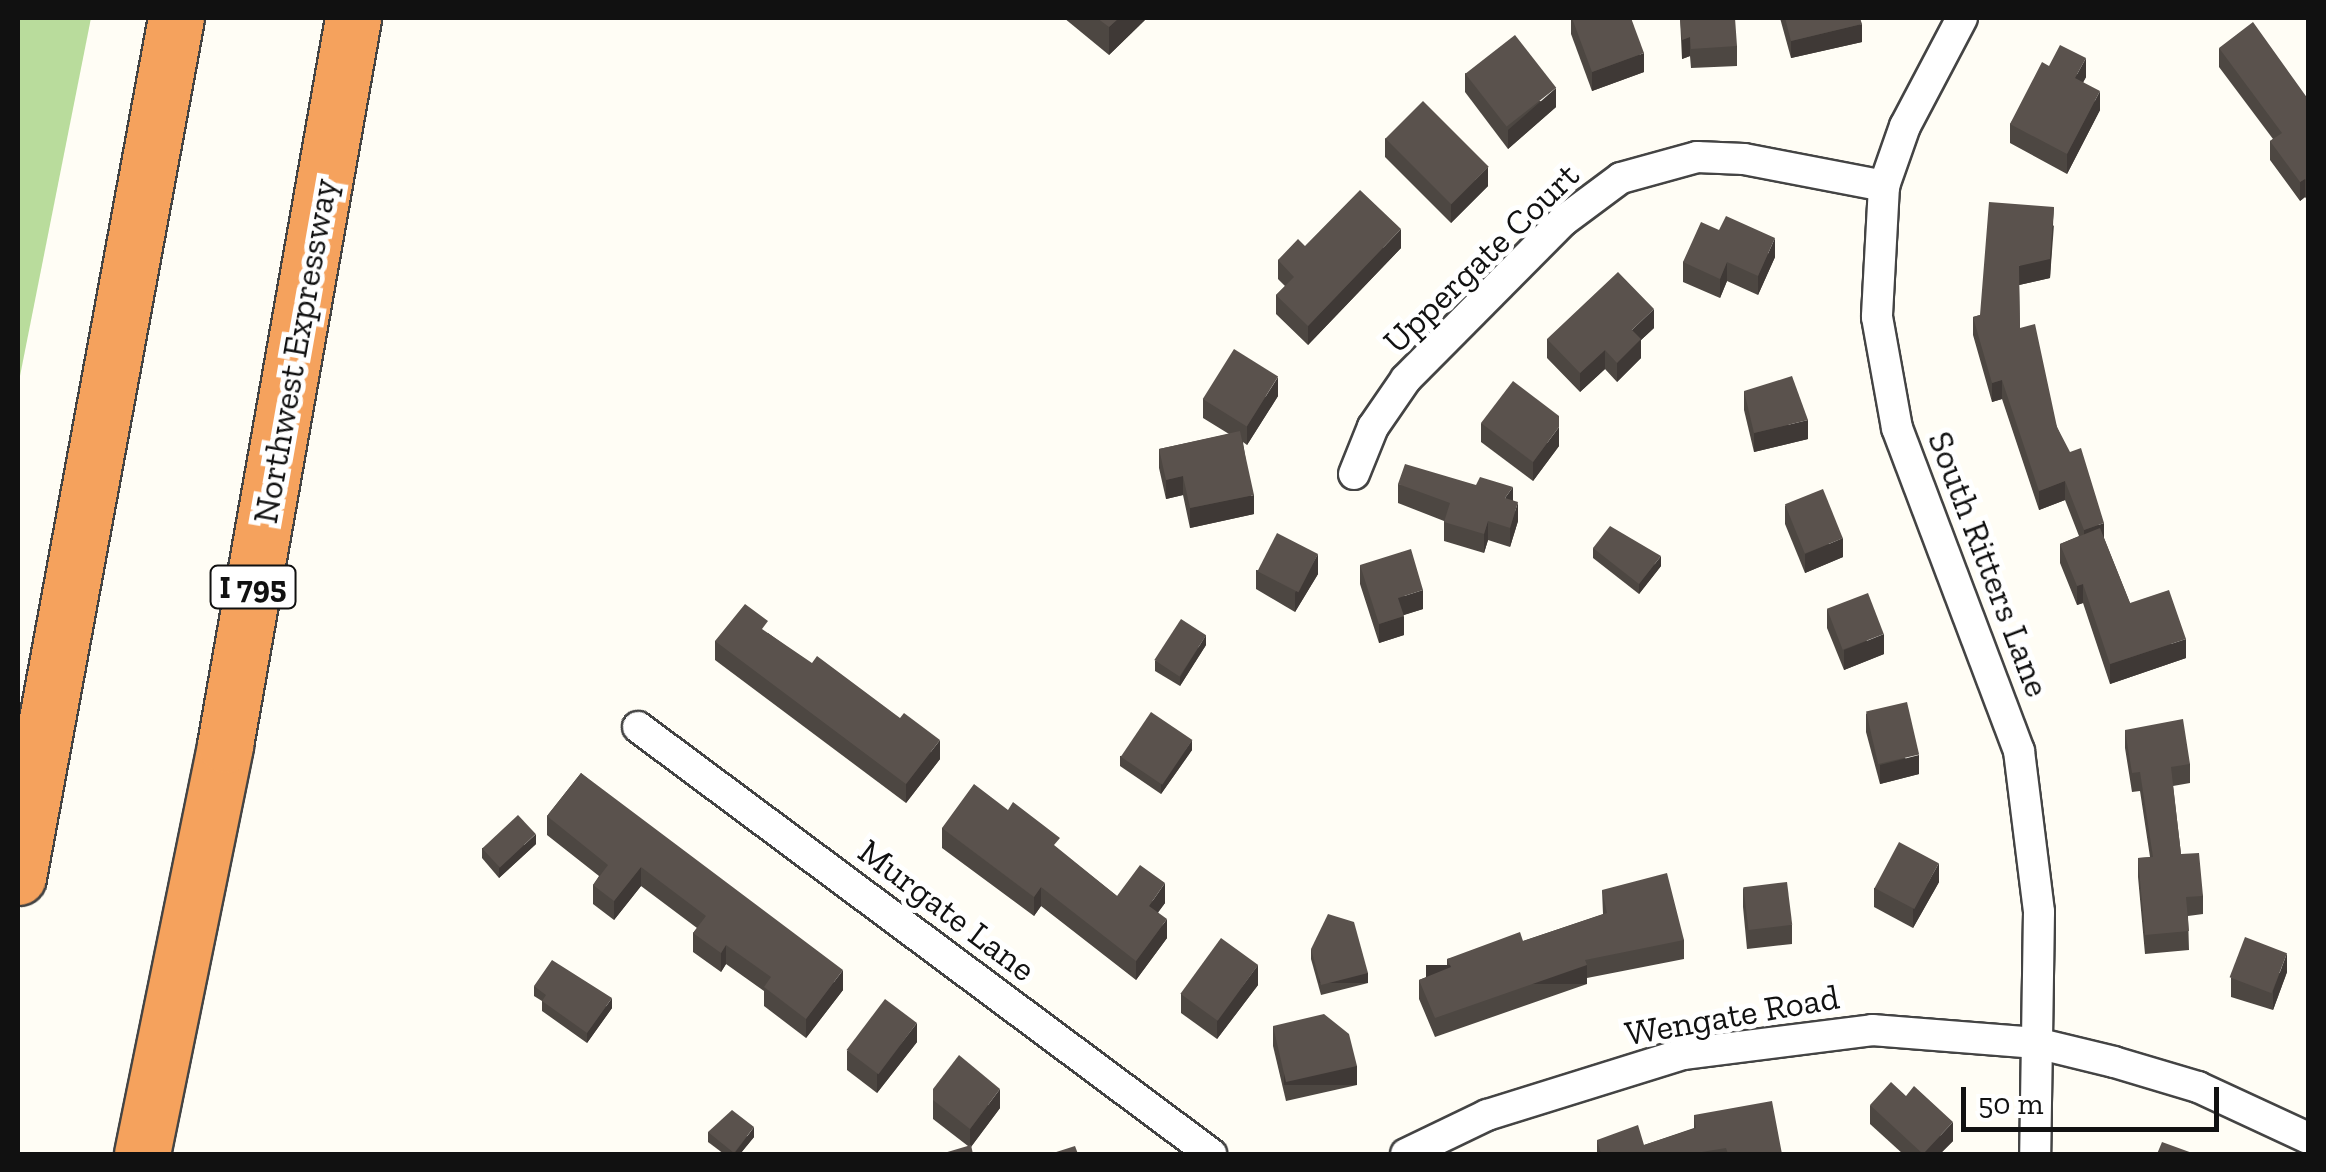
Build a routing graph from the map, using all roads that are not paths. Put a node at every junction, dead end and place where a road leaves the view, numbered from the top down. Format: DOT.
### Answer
graph roads {
  1 [pos="176,18"];
  2 [pos="353,18"];
  3 [pos="1962,18"];
  4 [pos="1884,186"];
  5 [pos="1354,474"];
  6 [pos="638,726"];
  7 [pos="225,745"];
  8 [pos="18,877"];
  9 [pos="2036,1043"];
  10 [pos="2308,1138"];
  11 [pos="142,1154"];
  12 [pos="169,1154"];
  13 [pos="1212,1154"];
  14 [pos="1406,1154"];
  15 [pos="2035,1154"];
  1 -- 8 [label="highway"];
  2 -- 7 [label="highway, Northwest Expressway / I 795"];
  3 -- 4 [label="street, South Ritters Lane"];
  4 -- 5 [label="street, Uppergate Court"];
  4 -- 9 [label="street, South Ritters Lane"];
  6 -- 13 [label="street, Murgate Lane"];
  7 -- 11 [label="highway, Northwest Expressway / I 795"];
  7 -- 12 [label="highway"];
  9 -- 10 [label="street, Wengate Road"];
  9 -- 14 [label="street, Wengate Road"];
  9 -- 15 [label="street, South Ritters Lane"];
}
